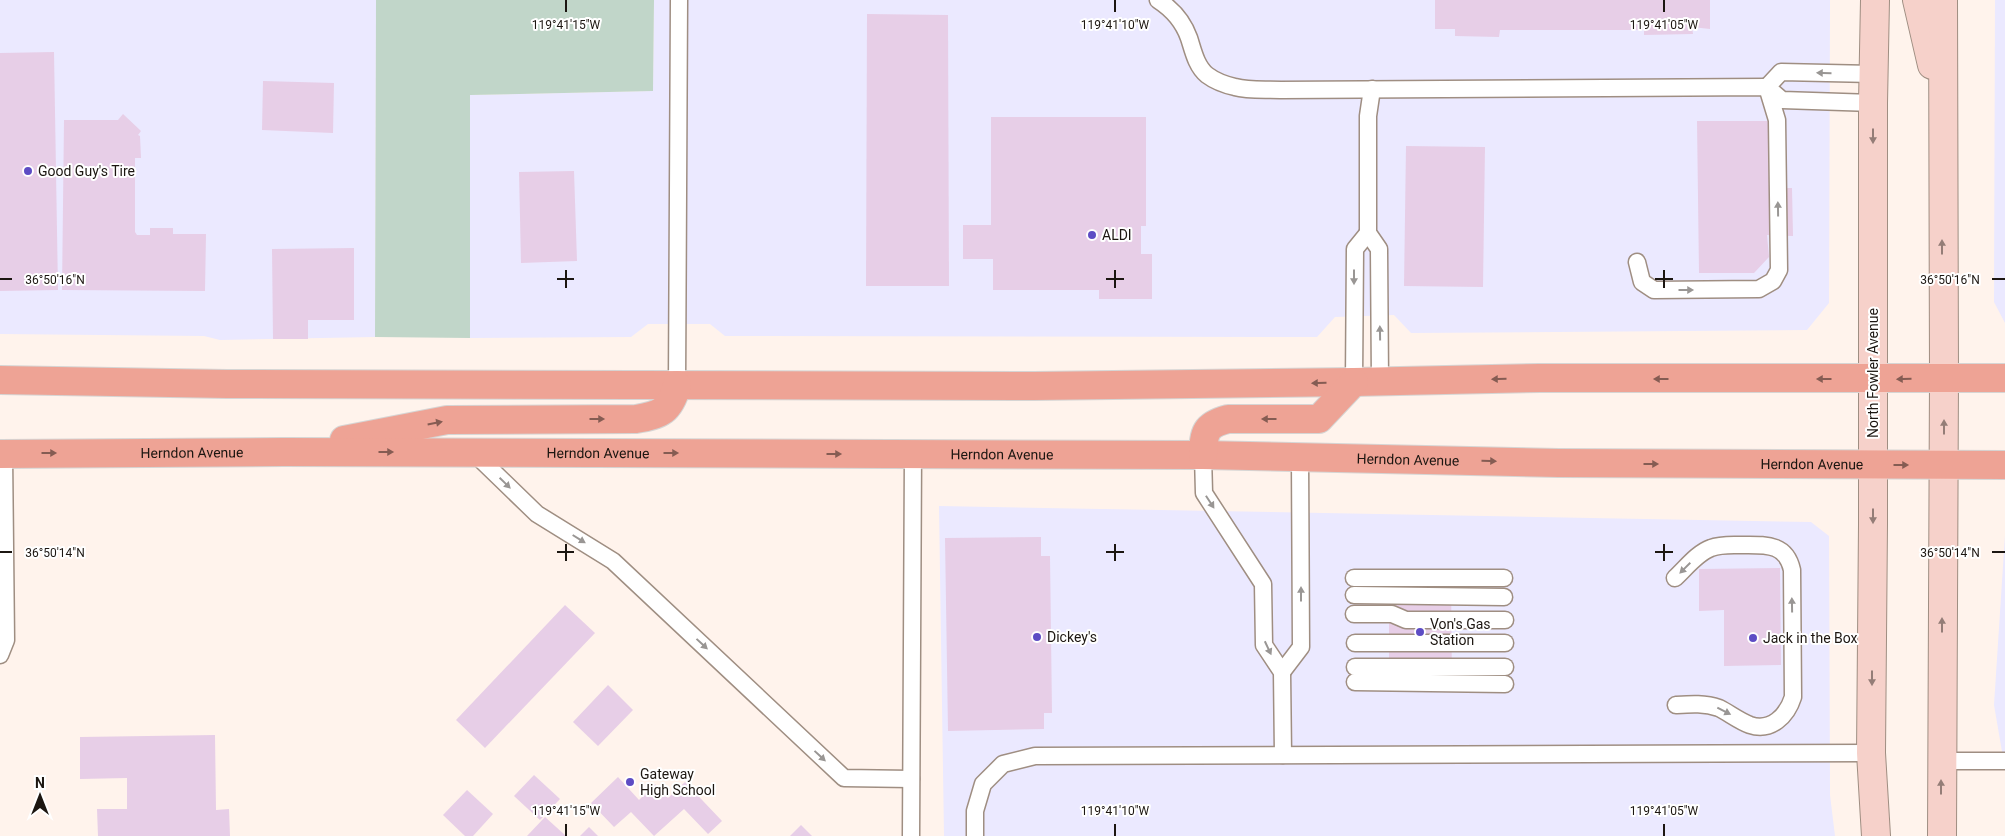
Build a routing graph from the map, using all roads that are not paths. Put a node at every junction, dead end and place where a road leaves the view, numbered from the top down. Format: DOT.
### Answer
graph roads {
  1 [pos="679,0"];
  2 [pos="1158,0"];
  3 [pos="1875,0"];
  4 [pos="1917,0"];
  5 [pos="1942,0"];
  6 [pos="1873,74"];
  7 [pos="1767,87"];
  8 [pos="1372,89"];
  9 [pos="1873,103"];
  10 [pos="1942,111"];
  11 [pos="1368,233"];
  12 [pos="1637,262"];
  13 [pos="1944,378"];
  14 [pos="2005,378"];
  15 [pos="1873,379"];
  16 [pos="0,380"];
  17 [pos="1367,382"];
  18 [pos="677,385"];
  19 [pos="284,452"];
  20 [pos="474,453"];
  21 [pos="2,454"];
  22 [pos="913,454"];
  23 [pos="1203,455"];
  24 [pos="1300,457"];
  25 [pos="1943,464"];
  26 [pos="2005,464"];
  27 [pos="1873,465"];
  28 [pos="1354,578"];
  29 [pos="1504,578"];
  30 [pos="1675,578"];
  31 [pos="1354,595"];
  32 [pos="1504,597"];
  33 [pos="1354,614"];
  34 [pos="1505,620"];
  35 [pos="1355,643"];
  36 [pos="1505,643"];
  37 [pos="0,656"];
  38 [pos="1505,667"];
  39 [pos="1282,672"];
  40 [pos="1505,684"];
  41 [pos="1676,705"];
  42 [pos="1871,753"];
  43 [pos="1283,755"];
  44 [pos="1941,761"];
  45 [pos="2005,761"];
  46 [pos="911,779"];
  47 [pos="911,836"];
  48 [pos="975,836"];
  49 [pos="1876,836"];
  50 [pos="1942,836"];
  1 -- 18 [label="lane"];
  2 -- 8 [label="lane"];
  3 -- 6 [label="main road, North Fowler Avenue"];
  4 -- 10 [label="main road"];
  5 -- 10 [label="main road"];
  6 -- 7 [label="lane, one-way"];
  6 -- 9 [label="main road, North Fowler Avenue"];
  7 -- 8 [label="lane"];
  7 -- 9 [label="lane"];
  12 -- 7 [label="lane, one-way"];
  8 -- 11 [label="lane"];
  9 -- 15 [label="main road, North Fowler Avenue, one-way"];
  13 -- 10 [label="main road, one-way"];
  17 -- 11 [label="lane, one-way"];
  11 -- 17 [label="lane, one-way"];
  13 -- 14 [label="main road"];
  13 -- 15 [label="main road, one-way"];
  25 -- 13 [label="main road, one-way"];
  15 -- 17 [label="main road, one-way"];
  15 -- 27 [label="main road, North Fowler Avenue"];
  16 -- 18 [label="main road"];
  17 -- 18 [label="main road, one-way"];
  17 -- 23 [label="main road, one-way"];
  19 -- 18 [label="main road, one-way"];
  19 -- 20 [label="main road, Herndon Avenue, one-way"];
  21 -- 19 [label="main road, Herndon Avenue, one-way"];
  20 -- 22 [label="main road, Herndon Avenue, one-way"];
  20 -- 46 [label="lane, one-way"];
  21 -- 37 [label="lane"];
  22 -- 23 [label="main road, Herndon Avenue"];
  22 -- 46 [label="lane"];
  23 -- 24 [label="main road, Herndon Avenue"];
  23 -- 39 [label="lane, one-way"];
  24 -- 27 [label="main road, Herndon Avenue, one-way"];
  39 -- 24 [label="lane, one-way"];
  25 -- 26 [label="main road, Herndon Avenue"];
  27 -- 25 [label="main road, Herndon Avenue, one-way"];
  44 -- 25 [label="main road, one-way"];
  27 -- 42 [label="main road, North Fowler Avenue, one-way"];
  28 -- 29 [label="lane"];
  41 -- 30 [label="lane, one-way"];
  31 -- 32 [label="lane"];
  33 -- 34 [label="lane"];
  35 -- 36 [label="lane"];
  38 -- 40 [label="lane"];
  39 -- 43 [label="lane"];
  42 -- 43 [label="lane"];
  42 -- 49 [label="main road, North Fowler Avenue"];
  43 -- 48 [label="lane"];
  44 -- 45 [label="lane"];
  50 -- 44 [label="main road, one-way"];
  46 -- 47 [label="lane"];
}
